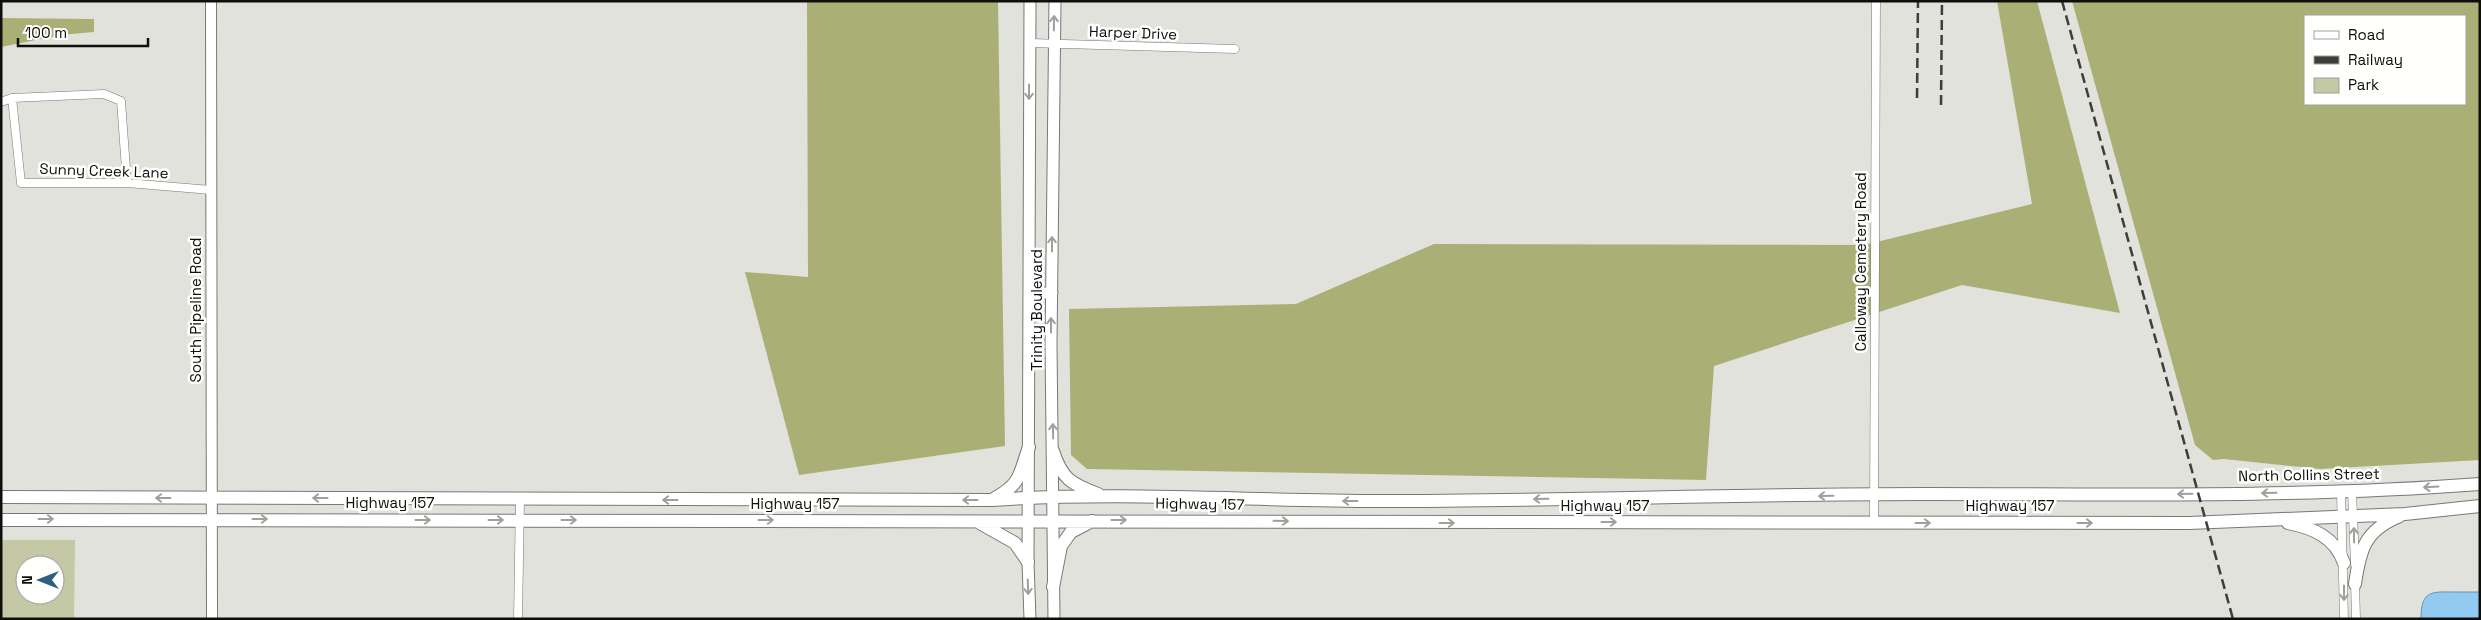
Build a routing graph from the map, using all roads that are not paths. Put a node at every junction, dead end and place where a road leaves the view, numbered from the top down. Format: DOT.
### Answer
graph roads {
  1 [pos="211,1"];
  2 [pos="1030,1"];
  3 [pos="1055,1"];
  4 [pos="1876,1"];
  5 [pos="1030,43"];
  6 [pos="1054,44"];
  7 [pos="1235,50"];
  8 [pos="12,98"];
  9 [pos="1,102"];
  10 [pos="127,183"];
  11 [pos="211,190"];
  12 [pos="1029,292"];
  13 [pos="1052,292"];
  14 [pos="1028,447"];
  15 [pos="1054,452"];
  16 [pos="2480,484"];
  17 [pos="2346,492"];
  18 [pos="1874,495"];
  19 [pos="2139,495"];
  20 [pos="1107,497"];
  21 [pos="1,498"];
  22 [pos="212,498"];
  23 [pos="520,498"];
  24 [pos="1029,498"];
  25 [pos="1054,498"];
  26 [pos="992,500"];
  27 [pos="1398,501"];
  28 [pos="2480,506"];
  29 [pos="2405,514"];
  30 [pos="2347,517"];
  31 [pos="212,518"];
  32 [pos="2264,519"];
  33 [pos="1,520"];
  34 [pos="1029,520"];
  35 [pos="1053,520"];
  36 [pos="1094,520"];
  37 [pos="520,521"];
  38 [pos="976,521"];
  39 [pos="1398,522"];
  40 [pos="1874,522"];
  41 [pos="1028,562"];
  42 [pos="2344,563"];
  43 [pos="2355,584"];
  44 [pos="1053,587"];
  45 [pos="212,619"];
  46 [pos="518,619"];
  47 [pos="1030,619"];
  48 [pos="1054,619"];
  49 [pos="2344,619"];
  50 [pos="2356,619"];
  1 -- 11 [label="street, South Pipeline Road"];
  2 -- 5 [label="main road, Trinity Boulevard"];
  6 -- 3 [label="main road, Trinity Boulevard, one-way"];
  4 -- 18 [label="street, Calloway Cemetery Road"];
  5 -- 6 [label="street, Harper Drive"];
  5 -- 12 [label="main road, Trinity Boulevard, one-way"];
  6 -- 7 [label="street, Harper Drive"];
  13 -- 6 [label="main road, Trinity Boulevard, one-way"];
  8 -- 9 [label="street"];
  8 -- 10 [label="street, Sunny Creek Lane"];
  8 -- 10 [label="street"];
  10 -- 11 [label="street, Sunny Creek Lane"];
  11 -- 22 [label="street, South Pipeline Road"];
  12 -- 13 [label="main road"];
  12 -- 14 [label="main road, Trinity Boulevard"];
  15 -- 13 [label="main road, Trinity Boulevard, one-way"];
  14 -- 24 [label="main road, Trinity Boulevard"];
  14 -- 26 [label="main road"];
  15 -- 20 [label="main road"];
  15 -- 25 [label="main road, Trinity Boulevard"];
  16 -- 17 [label="main road, North Collins Street, one-way"];
  17 -- 19 [label="main road, North Collins Street, one-way"];
  17 -- 30 [label="street"];
  17 -- 30 [label="street"];
  18 -- 19 [label="main road, Highway 157"];
  18 -- 27 [label="main road, Highway 157, one-way"];
  18 -- 40 [label="street, Calloway Cemetery Road"];
  20 -- 25 [label="main road, Highway 157"];
  27 -- 20 [label="main road, Highway 157, one-way"];
  22 -- 21 [label="main road, Highway 157, one-way"];
  23 -- 22 [label="main road, Highway 157, one-way"];
  22 -- 31 [label="street, South Pipeline Road"];
  26 -- 23 [label="main road, Highway 157, one-way"];
  23 -- 37 [label="street"];
  24 -- 25 [label="main road, Highway 157"];
  24 -- 26 [label="main road, Highway 157"];
  24 -- 34 [label="main road, Trinity Boulevard"];
  25 -- 35 [label="main road, Trinity Boulevard"];
  27 -- 39 [label="main road"];
  28 -- 29 [label="main road"];
  29 -- 30 [label="main road"];
  29 -- 43 [label="main road"];
  30 -- 32 [label="main road"];
  30 -- 42 [label="street"];
  43 -- 30 [label="street, one-way"];
  33 -- 31 [label="main road, Highway 157, one-way"];
  31 -- 37 [label="main road, Highway 157, one-way"];
  31 -- 45 [label="street, South Pipeline Road"];
  40 -- 32 [label="main road, Highway 157, one-way"];
  32 -- 42 [label="main road"];
  34 -- 35 [label="main road, Highway 157"];
  34 -- 38 [label="main road, Highway 157"];
  34 -- 41 [label="main road, Trinity Boulevard"];
  35 -- 36 [label="main road, Highway 157"];
  35 -- 44 [label="main road, Trinity Boulevard"];
  36 -- 39 [label="main road, Highway 157, one-way"];
  36 -- 44 [label="main road"];
  37 -- 38 [label="main road, Highway 157, one-way"];
  37 -- 46 [label="street"];
  38 -- 41 [label="main road"];
  39 -- 40 [label="main road, Highway 157, one-way"];
  41 -- 47 [label="main road, Trinity Boulevard, one-way"];
  42 -- 49 [label="street, one-way"];
  43 -- 50 [label="street"];
  44 -- 48 [label="main road, Trinity Boulevard"];
}
